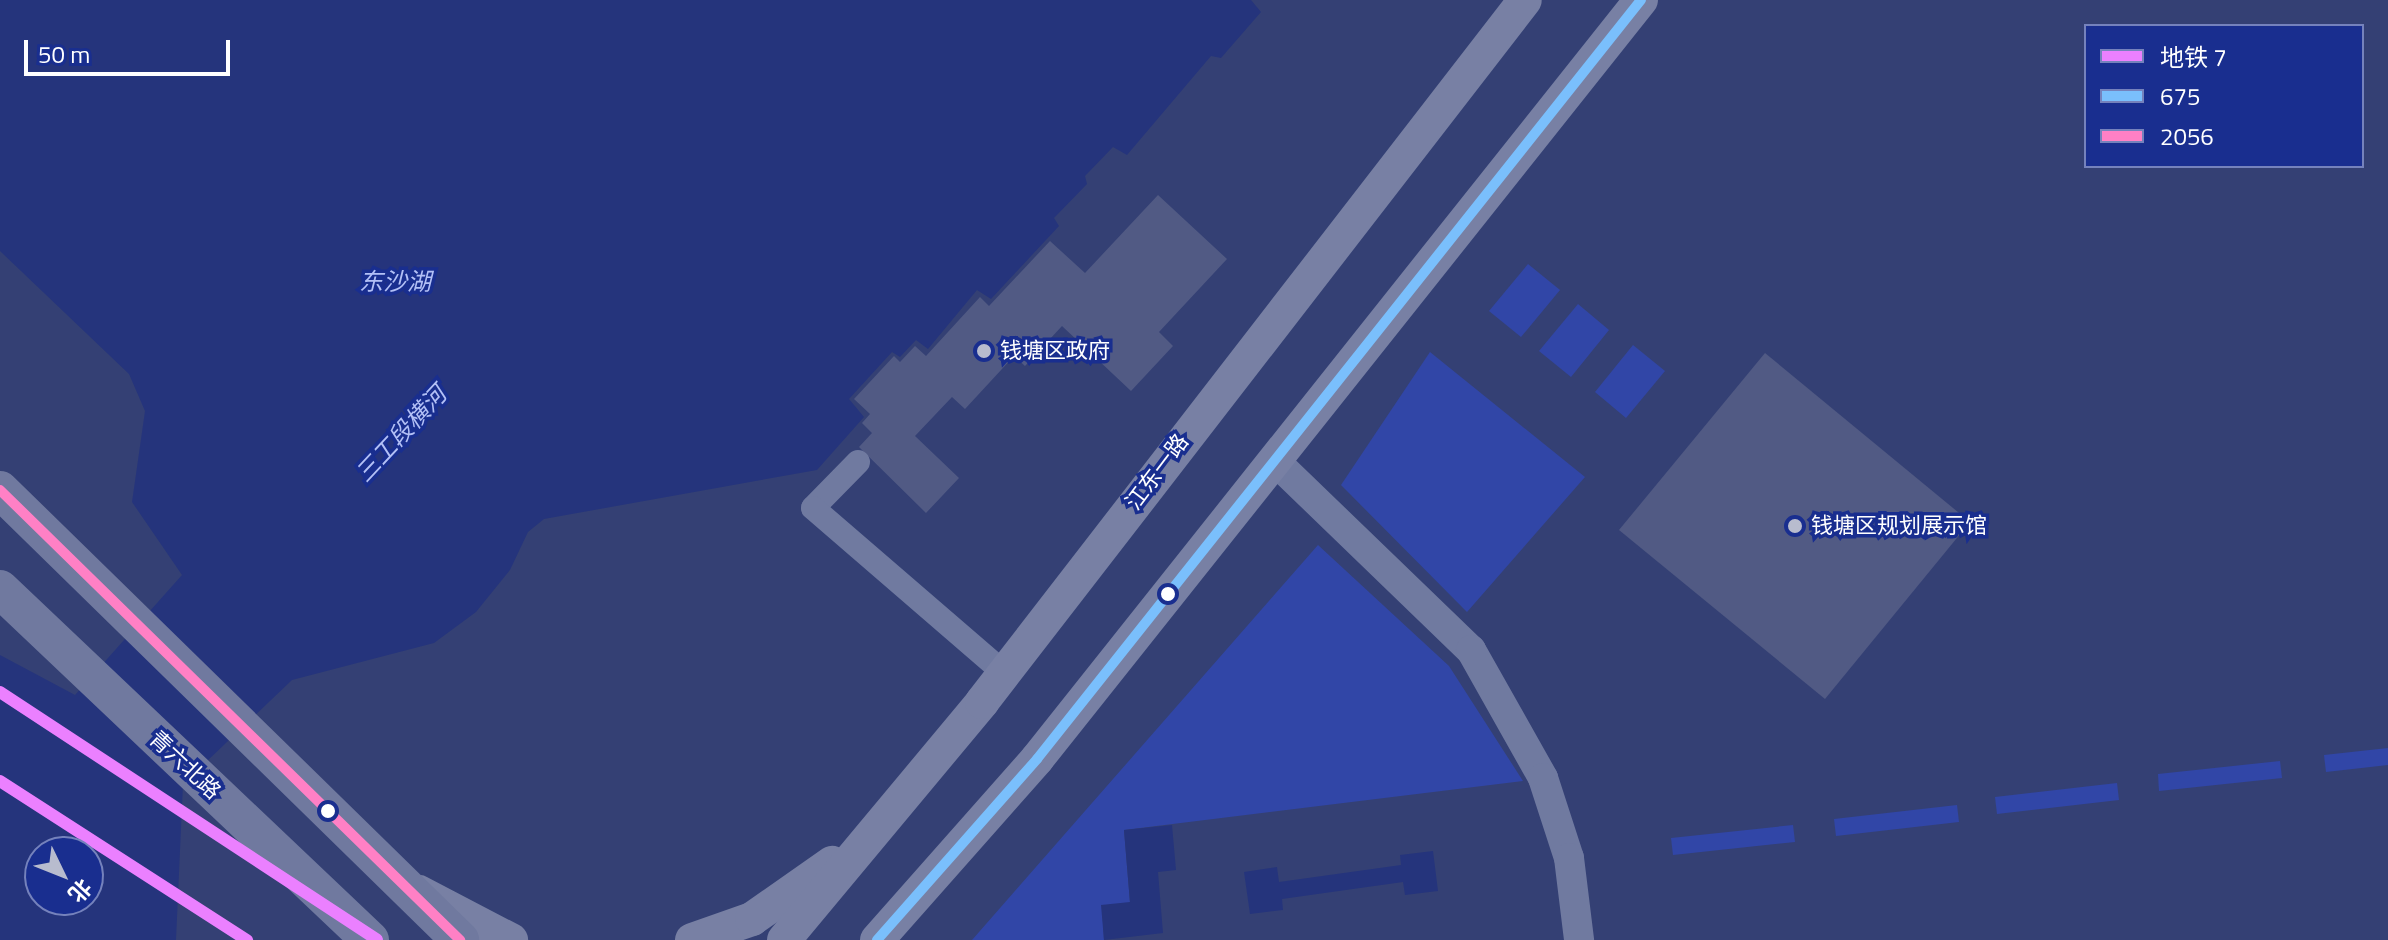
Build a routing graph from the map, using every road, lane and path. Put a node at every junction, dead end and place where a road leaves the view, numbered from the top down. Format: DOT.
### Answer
graph roads {
  1 [pos="1525,0"];
  2 [pos="1641,0"];
  3 [pos="1274,460"];
  4 [pos="858,462"];
  5 [pos="0,490"];
  6 [pos="0,589"];
  7 [pos="1004,673"];
  8 [pos="869,838"];
  9 [pos="401,882"];
  10 [pos="887,933"];
  11 [pos="364,937"];
  12 [pos="460,940"];
  13 [pos="511,940"];
  14 [pos="692,940"];
  15 [pos="784,940"];
  16 [pos="1579,940"];
  1 -- 7 [label="main road, 江东一路"];
  2 -- 3 [label="main road"];
  3 -- 10 [label="main road"];
  3 -- 16 [label="street"];
  4 -- 7 [label="street"];
  5 -- 9 [label="main road"];
  6 -- 11 [label="main road, 青六北路"];
  7 -- 8 [label="main road, 江东一路"];
  8 -- 14 [label="main road"];
  8 -- 15 [label="main road, 江东一路"];
  9 -- 12 [label="main road"];
  9 -- 13 [label="main road"];
}
